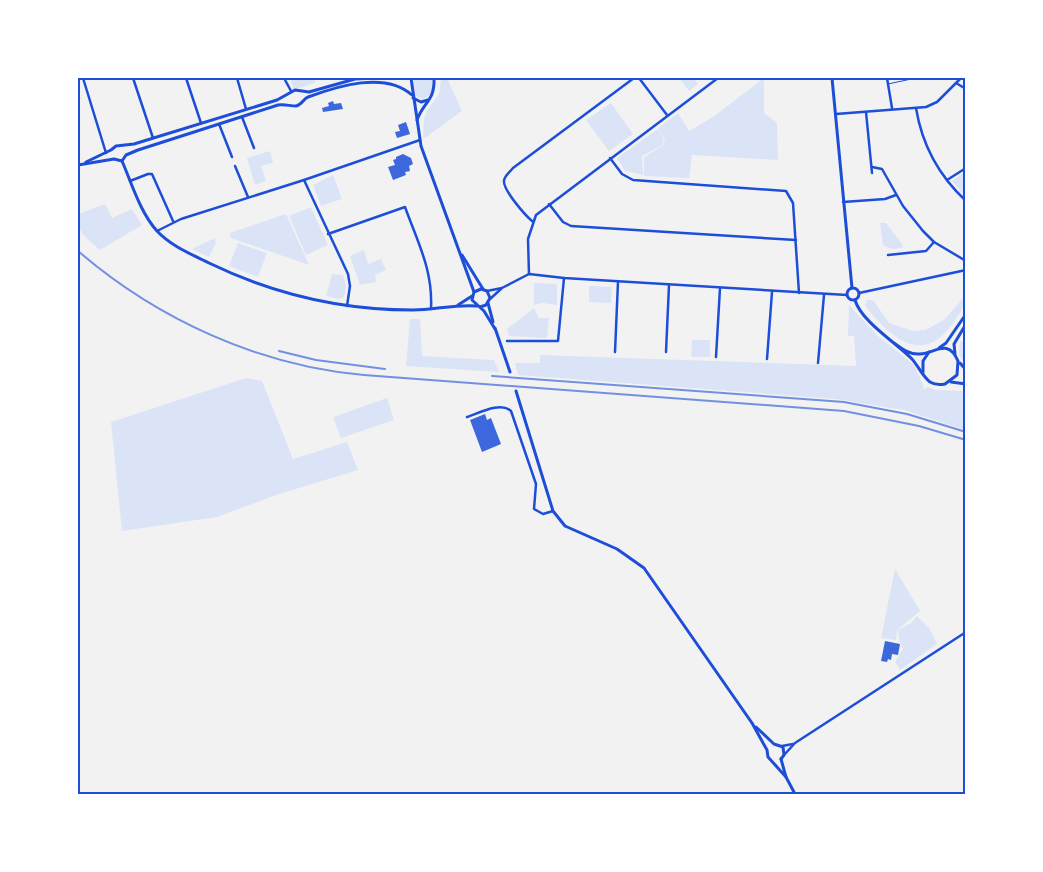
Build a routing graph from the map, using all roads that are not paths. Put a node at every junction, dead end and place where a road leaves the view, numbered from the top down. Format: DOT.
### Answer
graph roads {
  1 [pos="83,78"];
  2 [pos="133,78"];
  3 [pos="186,78"];
  4 [pos="237,78"];
  5 [pos="284,78"];
  6 [pos="341,78"];
  7 [pos="375,78"];
  8 [pos="382,78"];
  9 [pos="400,78"];
  10 [pos="411,78"];
  11 [pos="634,78"];
  12 [pos="639,78"];
  13 [pos="718,78"];
  14 [pos="832,78"];
  15 [pos="887,78"];
  16 [pos="916,78"];
  17 [pos="960,78"];
  18 [pos="435,79"];
  19 [pos="342,82"];
  20 [pos="956,83"];
  21 [pos="888,84"];
  22 [pos="966,89"];
  23 [pos="301,92"];
  24 [pos="289,93"];
  25 [pos="412,96"];
  26 [pos="303,100"];
  27 [pos="430,100"];
  28 [pos="291,104"];
  29 [pos="892,108"];
  30 [pos="916,108"];
  31 [pos="246,109"];
  32 [pos="866,112"];
  33 [pos="836,114"];
  34 [pos="667,115"];
  35 [pos="242,117"];
  36 [pos="201,123"];
  37 [pos="218,124"];
  38 [pos="417,126"];
  39 [pos="153,138"];
  40 [pos="420,140"];
  41 [pos="123,146"];
  42 [pos="254,148"];
  43 [pos="111,150"];
  44 [pos="106,153"];
  45 [pos="126,155"];
  46 [pos="232,157"];
  47 [pos="610,158"];
  48 [pos="114,160"];
  49 [pos="122,160"];
  50 [pos="83,163"];
  51 [pos="78,165"];
  52 [pos="236,166"];
  53 [pos="872,167"];
  54 [pos="966,168"];
  55 [pos="872,172"];
  56 [pos="130,180"];
  57 [pos="304,180"];
  58 [pos="947,180"];
  59 [pos="896,195"];
  60 [pos="248,198"];
  61 [pos="966,201"];
  62 [pos="843,202"];
  63 [pos="549,204"];
  64 [pos="173,221"];
  65 [pos="532,221"];
  66 [pos="157,231"];
  67 [pos="328,234"];
  68 [pos="796,240"];
  69 [pos="934,242"];
  70 [pos="455,244"];
  71 [pos="888,255"];
  72 [pos="966,261"];
  73 [pos="966,270"];
  74 [pos="529,274"];
  75 [pos="564,278"];
  76 [pos="618,282"];
  77 [pos="669,285"];
  78 [pos="502,288"];
  79 [pos="720,288"];
  80 [pos="852,288"];
  81 [pos="485,290"];
  82 [pos="772,292"];
  83 [pos="799,293"];
  84 [pos="859,293"];
  85 [pos="473,294"];
  86 [pos="824,295"];
  87 [pos="848,295"];
  88 [pos="855,300"];
  89 [pos="489,302"];
  90 [pos="347,306"];
  91 [pos="479,306"];
  92 [pos="453,307"];
  93 [pos="431,309"];
  94 [pos="966,314"];
  95 [pos="966,324"];
  96 [pos="495,329"];
  97 [pos="507,341"];
  98 [pos="894,343"];
  99 [pos="939,348"];
  100 [pos="615,352"];
  101 [pos="666,352"];
  102 [pos="929,352"];
  103 [pos="955,355"];
  104 [pos="716,356"];
  105 [pos="767,359"];
  106 [pos="958,361"];
  107 [pos="818,363"];
  108 [pos="966,370"];
  109 [pos="510,372"];
  110 [pos="924,374"];
  111 [pos="950,382"];
  112 [pos="966,384"];
  113 [pos="516,392"];
  114 [pos="467,417"];
  115 [pos="554,511"];
  116 [pos="966,632"];
  117 [pos="752,723"];
  118 [pos="795,743"];
  119 [pos="774,744"];
  120 [pos="782,746"];
  121 [pos="767,750"];
  122 [pos="784,754"];
  123 [pos="781,759"];
  124 [pos="774,761"];
  125 [pos="786,777"];
  126 [pos="795,794"];
  1 -- 44 [label="street"];
  2 -- 39 [label="street"];
  3 -- 36 [label="street"];
  4 -- 31 [label="street"];
  5 -- 24 [label="street"];
  6 -- 19 [label="street"];
  7 -- 19 [label="street"];
  8 -- 9 [label="street"];
  10 -- 25 [label="street"];
  11 -- 65 [label="street"];
  12 -- 34 [label="street"];
  13 -- 34 [label="street"];
  14 -- 33 [label="street"];
  15 -- 21 [label="street"];
  16 -- 21 [label="lane"];
  17 -- 20 [label="street"];
  18 -- 27 [label="street"];
  19 -- 23 [label="street"];
  20 -- 22 [label="street"];
  20 -- 30 [label="street"];
  21 -- 29 [label="street"];
  23 -- 24 [label="street"];
  23 -- 26 [label="street"];
  24 -- 28 [label="street"];
  24 -- 31 [label="street"];
  25 -- 26 [label="street"];
  25 -- 27 [label="street"];
  25 -- 38 [label="street"];
  26 -- 28 [label="street"];
  27 -- 38 [label="street"];
  28 -- 35 [label="street"];
  29 -- 30 [label="street"];
  29 -- 32 [label="street"];
  30 -- 58 [label="street"];
  31 -- 36 [label="street"];
  32 -- 33 [label="street"];
  32 -- 53 [label="street"];
  33 -- 62 [label="street"];
  34 -- 47 [label="street"];
  35 -- 37 [label="street"];
  35 -- 42 [label="street"];
  36 -- 39 [label="street"];
  37 -- 45 [label="street"];
  37 -- 46 [label="street"];
  38 -- 40 [label="street"];
  39 -- 41 [label="street"];
  40 -- 57 [label="street"];
  40 -- 70 [label="street"];
  41 -- 43 [label="street"];
  41 -- 45 [label="street"];
  43 -- 44 [label="street"];
  43 -- 48 [label="street"];
  44 -- 50 [label="street"];
  45 -- 49 [label="street"];
  47 -- 63 [label="street"];
  47 -- 68 [label="street"];
  48 -- 49 [label="street"];
  48 -- 50 [label="street"];
  49 -- 56 [label="street"];
  50 -- 51 [label="street"];
  52 -- 60 [label="street"];
  53 -- 55 [label="street"];
  53 -- 59 [label="street"];
  54 -- 58 [label="street"];
  56 -- 64 [label="street"];
  56 -- 66 [label="street"];
  57 -- 60 [label="street"];
  57 -- 67 [label="street"];
  58 -- 61 [label="street"];
  59 -- 62 [label="street"];
  59 -- 69 [label="street"];
  60 -- 64 [label="street"];
  62 -- 80 [label="street"];
  63 -- 65 [label="street"];
  63 -- 68 [label="street"];
  64 -- 66 [label="street"];
  65 -- 74 [label="street"];
  66 -- 90 [label="street"];
  67 -- 90 [label="street"];
  67 -- 93 [label="street"];
  68 -- 83 [label="street"];
  69 -- 71 [label="street"];
  69 -- 72 [label="street"];
  70 -- 81 [label="street"];
  70 -- 85 [label="street"];
  73 -- 84 [label="street"];
  74 -- 75 [label="street"];
  74 -- 78 [label="street"];
  75 -- 76 [label="street"];
  75 -- 97 [label="street"];
  76 -- 77 [label="street"];
  76 -- 100 [label="street"];
  77 -- 79 [label="street"];
  77 -- 101 [label="street"];
  78 -- 81 [label="street"];
  78 -- 89 [label="street"];
  79 -- 82 [label="street"];
  79 -- 104 [label="street"];
  80 -- 84 [label="street"];
  80 -- 87 [label="street"];
  81 -- 85 [label="street"];
  81 -- 89 [label="street"];
  82 -- 83 [label="street"];
  82 -- 105 [label="street"];
  83 -- 86 [label="street"];
  84 -- 88 [label="street"];
  85 -- 91 [label="street"];
  85 -- 92 [label="street"];
  86 -- 87 [label="street"];
  86 -- 107 [label="street"];
  87 -- 88 [label="street"];
  88 -- 98 [label="street"];
  89 -- 91 [label="street"];
  89 -- 96 [label="street"];
  90 -- 93 [label="street"];
  91 -- 92 [label="street"];
  91 -- 96 [label="street"];
  92 -- 93 [label="street"];
  94 -- 99 [label="street"];
  95 -- 103 [label="street"];
  96 -- 109 [label="street"];
  98 -- 102 [label="street"];
  98 -- 110 [label="street"];
  99 -- 102 [label="street"];
  99 -- 103 [label="street"];
  102 -- 110 [label="street"];
  103 -- 106 [label="street"];
  106 -- 108 [label="street"];
  106 -- 111 [label="street"];
  110 -- 111 [label="street"];
  111 -- 112 [label="street"];
  113 -- 115 [label="street"];
  114 -- 115 [label="street"];
  115 -- 117 [label="street"];
  116 -- 118 [label="street"];
  117 -- 119 [label="street"];
  117 -- 121 [label="street"];
  118 -- 120 [label="street"];
  118 -- 122 [label="street"];
  119 -- 120 [label="street"];
  119 -- 121 [label="street"];
  120 -- 122 [label="street"];
  121 -- 124 [label="street"];
  122 -- 123 [label="street"];
  123 -- 124 [label="street"];
  123 -- 125 [label="street"];
  124 -- 125 [label="street"];
  125 -- 126 [label="street"];
}
